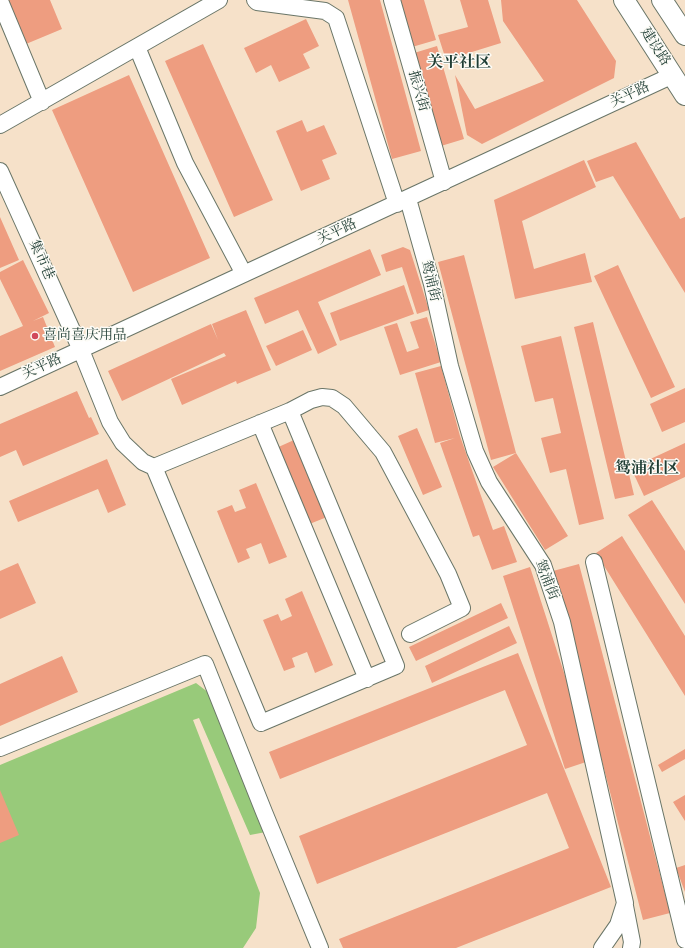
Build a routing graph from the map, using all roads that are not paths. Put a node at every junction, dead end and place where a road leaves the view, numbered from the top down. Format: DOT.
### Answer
graph roads {
  1 [pos="219,0"];
  2 [pos="255,0"];
  3 [pos="392,0"];
  4 [pos="624,0"];
  5 [pos="662,0"];
  6 [pos="0,1"];
  7 [pos="685,35"];
  8 [pos="137,47"];
  9 [pos="679,71"];
  10 [pos="685,95"];
  11 [pos="42,102"];
  12 [pos="0,126"];
  13 [pos="0,171"];
  14 [pos="444,182"];
  15 [pos="402,201"];
  16 [pos="244,274"];
  17 [pos="81,350"];
  18 [pos="0,387"];
  19 [pos="290,410"];
  20 [pos="260,423"];
  21 [pos="154,467"];
  22 [pos="594,562"];
  23 [pos="410,634"];
  24 [pos="367,679"];
  25 [pos="0,748"];
  26 [pos="625,903"];
  27 [pos="685,940"];
  28 [pos="320,948"];
  29 [pos="602,948"];
  30 [pos="632,948"];
  1 -- 8 [label="street"];
  2 -- 15 [label="street, 鸳浦街"];
  3 -- 14 [label="street, 振兴街"];
  4 -- 9 [label="main road, 建设路"];
  5 -- 7 [label="main road"];
  6 -- 11 [label="street"];
  8 -- 11 [label="street"];
  8 -- 16 [label="street"];
  9 -- 10 [label="main road, 建设路"];
  9 -- 14 [label="street, 关平路"];
  11 -- 12 [label="street"];
  13 -- 17 [label="street, 集市巷"];
  14 -- 15 [label="street, 关平路"];
  15 -- 16 [label="street, 关平路"];
  15 -- 26 [label="street, 鸳浦街"];
  16 -- 17 [label="street, 关平路"];
  17 -- 18 [label="street, 关平路"];
  17 -- 21 [label="street, 集市巷"];
  19 -- 20 [label="street"];
  19 -- 23 [label="street"];
  19 -- 24 [label="street"];
  20 -- 21 [label="street"];
  20 -- 24 [label="street"];
  21 -- 24 [label="street"];
  22 -- 27 [label="street"];
  25 -- 28 [label="street"];
  26 -- 29 [label="street"];
  26 -- 30 [label="street, 鸳浦街"];
}
